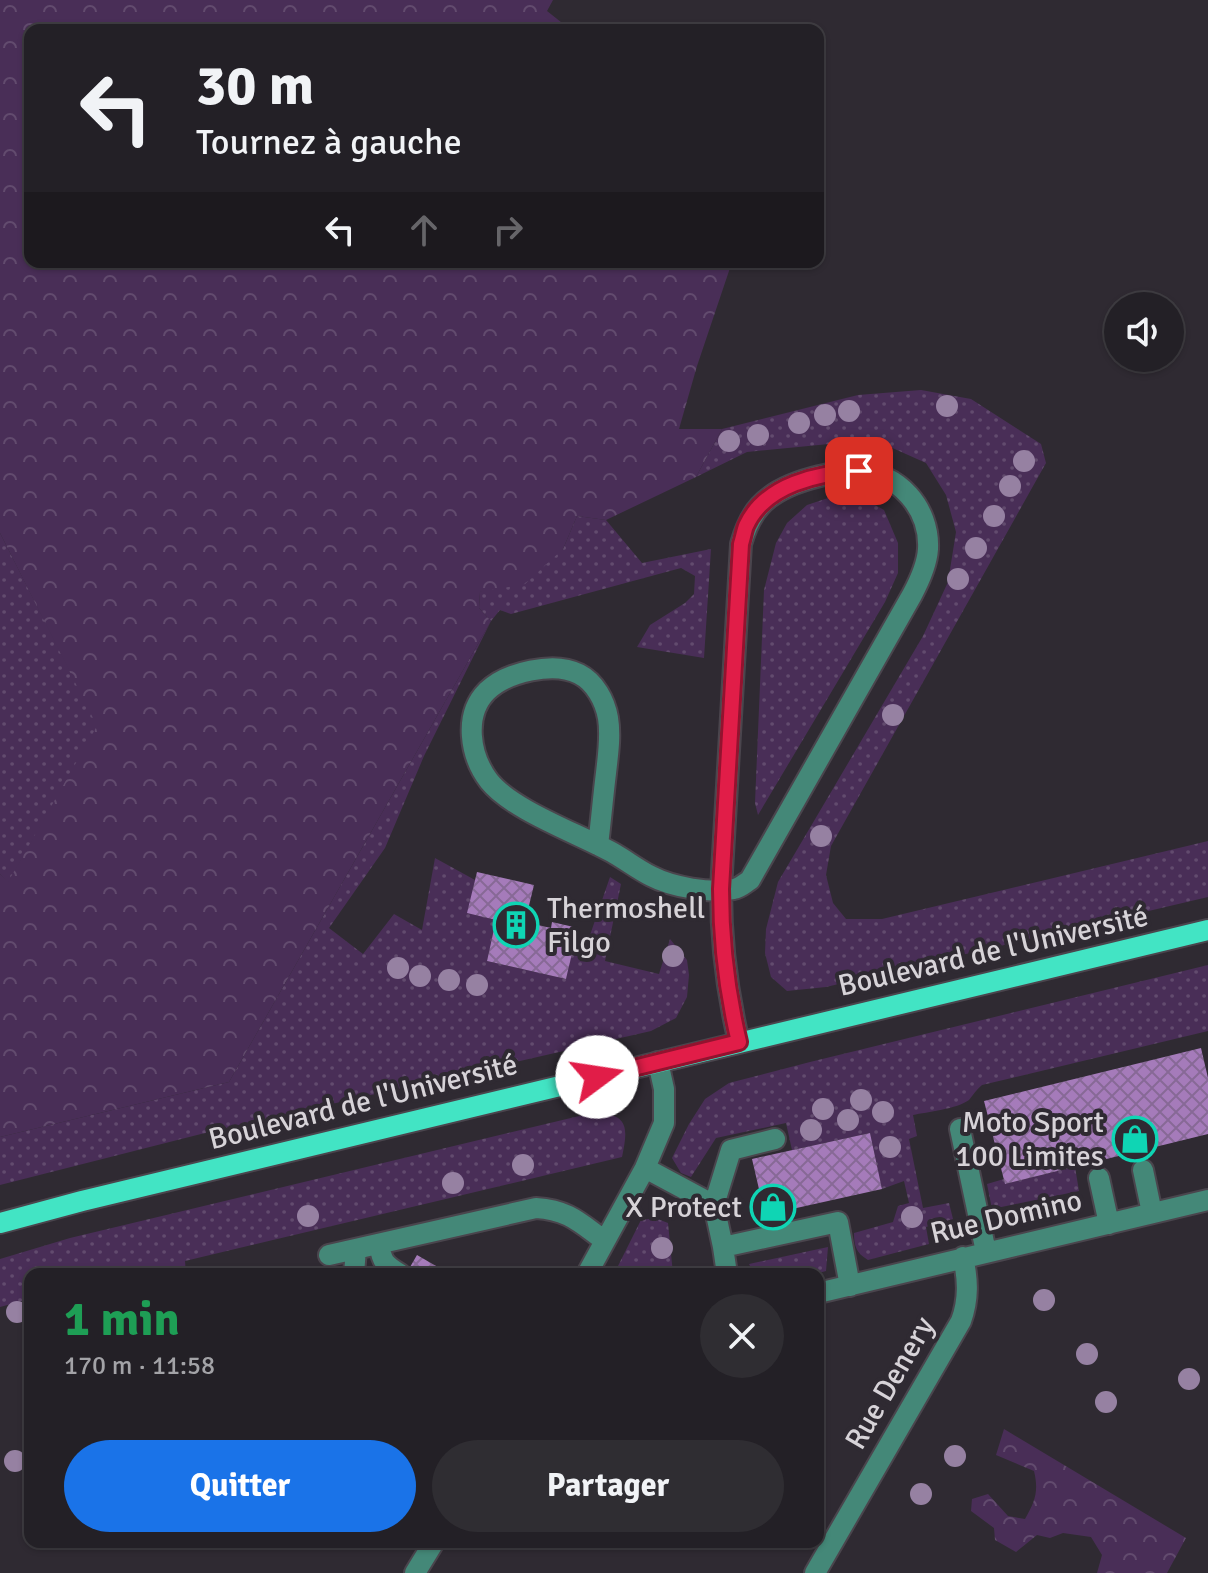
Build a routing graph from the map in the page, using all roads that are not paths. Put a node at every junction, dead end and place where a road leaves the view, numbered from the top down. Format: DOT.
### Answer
graph roads {
  1 [pos="598,845"];
  2 [pos="721,889"];
  3 [pos="1208,930"];
  4 [pos="739,1042"];
  5 [pos="658,1062"];
  6 [pos="960,1129"];
  7 [pos="775,1139"];
  8 [pos="645,1168"];
  9 [pos="1143,1170"];
  10 [pos="1099,1178"];
  11 [pos="1208,1200"];
  12 [pos="714,1205"];
  13 [pos="1152,1213"];
  14 [pos="0,1223"];
  15 [pos="1109,1224"];
  16 [pos="605,1241"];
  17 [pos="379,1244"];
  18 [pos="723,1247"];
  19 [pos="356,1249"];
  20 [pos="986,1252"];
  21 [pos="329,1255"];
  22 [pos="963,1257"];
  23 [pos="354,1268"];
  24 [pos="390,1268"];
  25 [pos="590,1268"];
  26 [pos="726,1268"];
  27 [pos="850,1286"];
  28 [pos="824,1292"];
  29 [pos="430,1548"];
  30 [pos="415,1573"];
  31 [pos="815,1573"];
  1 -- 1 [label="street"];
  1 -- 2 [label="street"];
  2 -- 2 [label="street"];
  2 -- 4 [label="street"];
  3 -- 4 [label="main road, Boulevard de l'Université"];
  4 -- 5 [label="main road, Boulevard de l'Université"];
  5 -- 8 [label="street"];
  5 -- 14 [label="main road, Boulevard de l'Université"];
  6 -- 20 [label="street"];
  7 -- 12 [label="street"];
  8 -- 12 [label="street"];
  8 -- 16 [label="street"];
  9 -- 13 [label="street"];
  10 -- 15 [label="street"];
  11 -- 13 [label="street, Rue Domino"];
  12 -- 18 [label="street"];
  13 -- 15 [label="street, Rue Domino"];
  15 -- 20 [label="street, Rue Domino"];
  16 -- 17 [label="street"];
  16 -- 25 [label="street"];
  17 -- 19 [label="street"];
  17 -- 24 [label="street"];
  18 -- 26 [label="street"];
  18 -- 27 [label="street"];
  19 -- 21 [label="street"];
  19 -- 23 [label="street"];
  20 -- 22 [label="street, Rue Domino"];
  22 -- 27 [label="street, Rue Domino"];
  22 -- 31 [label="street, Rue Denery"];
  27 -- 28 [label="street, Rue Domino"];
  29 -- 30 [label="street"];
}
